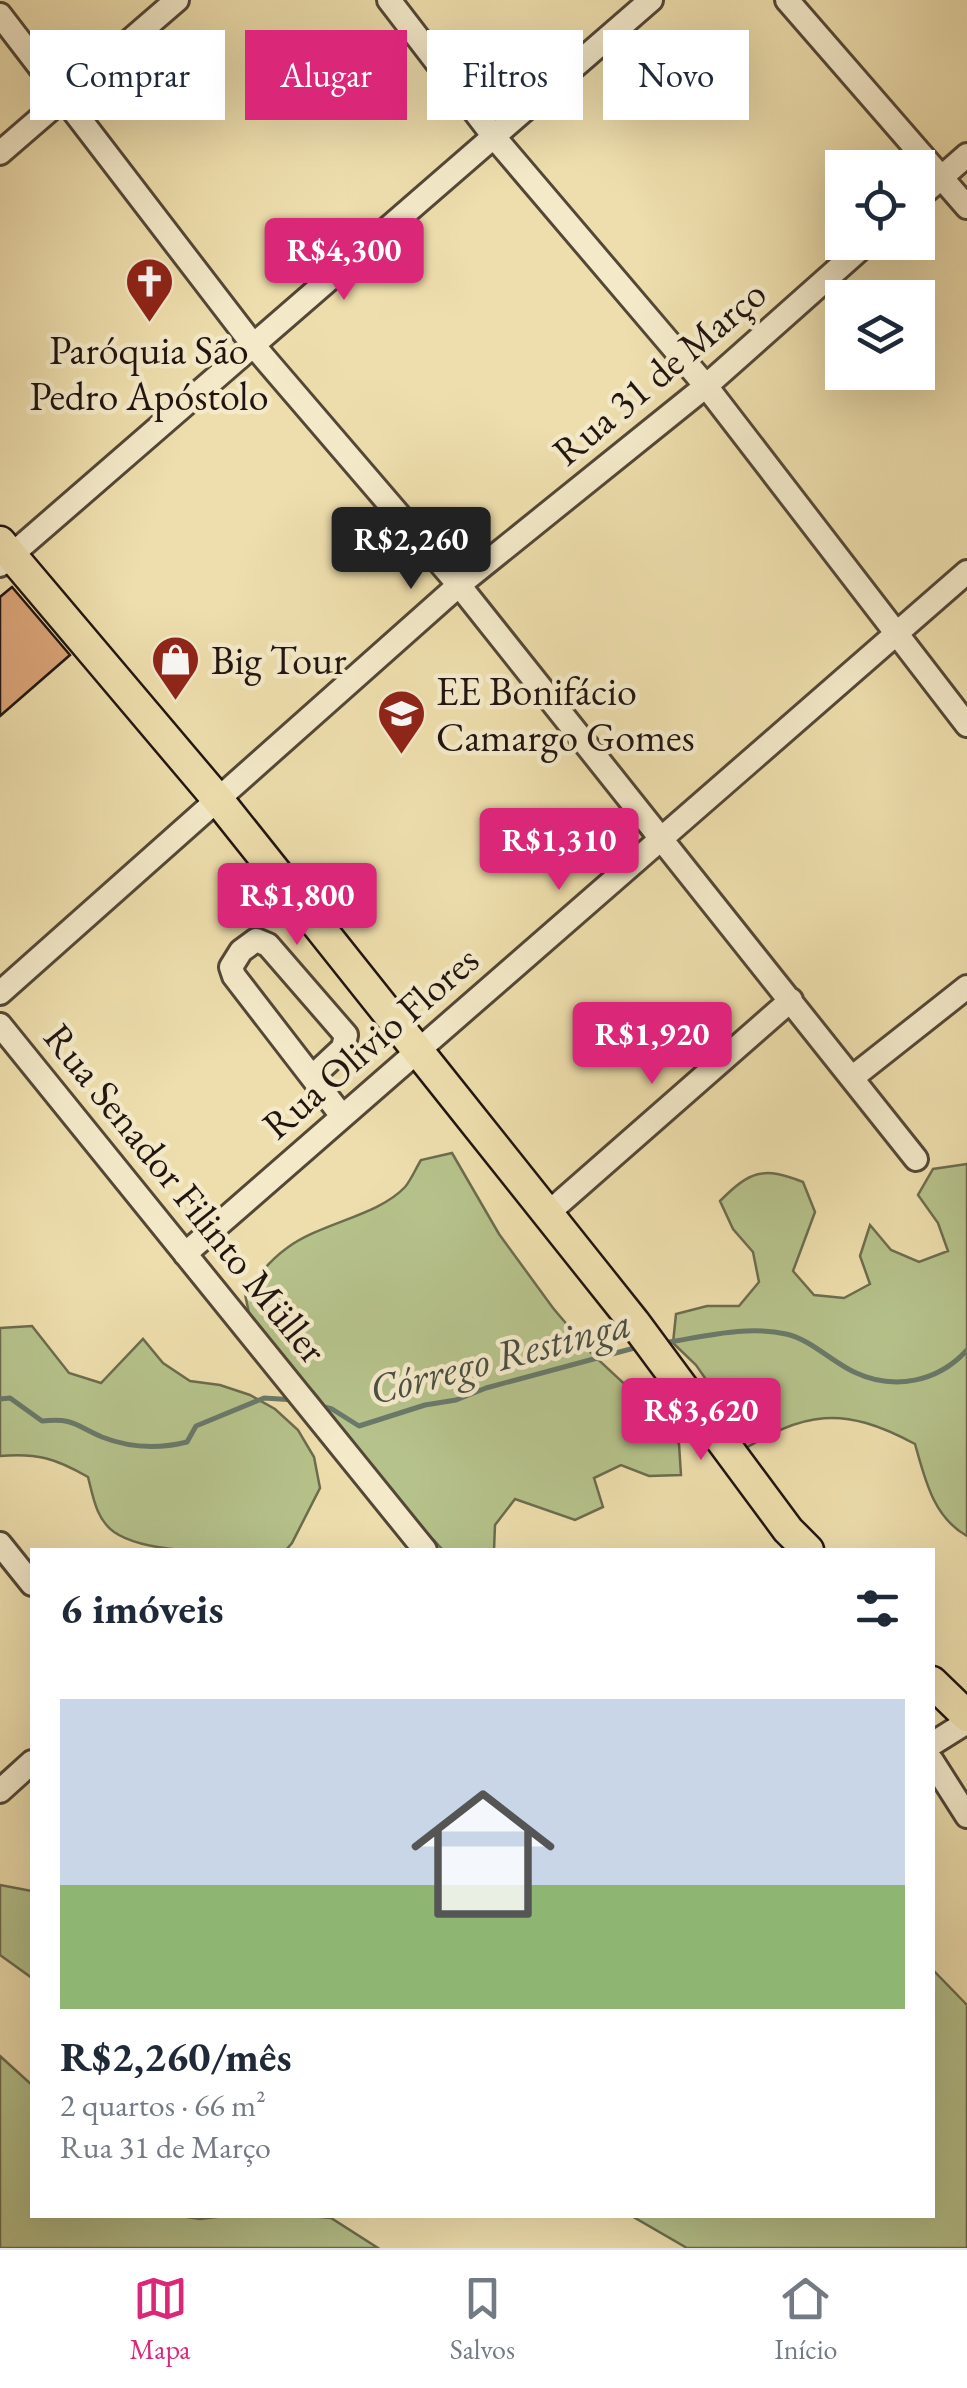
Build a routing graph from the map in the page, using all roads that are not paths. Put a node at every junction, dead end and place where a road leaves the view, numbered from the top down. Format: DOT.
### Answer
graph roads {
  1 [pos="177,0"];
  2 [pos="389,0"];
  3 [pos="651,0"];
  4 [pos="788,0"];
  5 [pos="0,15"];
  6 [pos="142,30"];
  7 [pos="30,54"];
  8 [pos="38,120"];
  9 [pos="81,120"];
  10 [pos="495,138"];
  11 [pos="0,153"];
  12 [pos="967,155"];
  13 [pos="942,176"];
  14 [pos="935,182"];
  15 [pos="967,207"];
  16 [pos="848,260"];
  17 [pos="254,346"];
  18 [pos="706,386"];
  19 [pos="3,554"];
  20 [pos="967,572"];
  21 [pos="459,584"];
  22 [pos="896,634"];
  23 [pos="967,724"];
  24 [pos="219,801"];
  25 [pos="662,838"];
  26 [pos="967,988"];
  27 [pos="0,993"];
  28 [pos="791,1000"];
  29 [pos="0,1025"];
  30 [pos="418,1051"];
  31 [pos="312,1077"];
  32 [pos="852,1077"];
  33 [pos="342,1116"];
  34 [pos="916,1159"];
  35 [pos="547,1214"];
  36 [pos="185,1254"];
  37 [pos="798,1543"];
  38 [pos="0,1544"];
  39 [pos="423,1548"];
  40 [pos="30,1582"];
  41 [pos="935,1685"];
  42 [pos="967,1719"];
  43 [pos="935,1742"];
  44 [pos="30,1764"];
  45 [pos="935,1766"];
  46 [pos="0,1791"];
  47 [pos="967,1816"];
  1 -- 6 [label="street"];
  2 -- 10 [label="street"];
  3 -- 10 [label="street"];
  4 -- 13 [label="street"];
  5 -- 7 [label="street"];
  8 -- 11 [label="street"];
  9 -- 17 [label="street"];
  10 -- 17 [label="street"];
  10 -- 18 [label="street"];
  12 -- 13 [label="street"];
  13 -- 14 [label="street"];
  13 -- 15 [label="street"];
  16 -- 18 [label="street, Rua 31 de Março"];
  17 -- 19 [label="street"];
  17 -- 21 [label="street"];
  18 -- 21 [label="street, Rua 31 de Março"];
  18 -- 22 [label="street"];
  19 -- 24 [label="main road"];
  20 -- 22 [label="street, Rua Olivio Flores"];
  21 -- 24 [label="street, Rua 31 de Março"];
  21 -- 25 [label="street"];
  22 -- 23 [label="street"];
  22 -- 25 [label="street, Rua Olivio Flores"];
  24 -- 27 [label="street, Rua 31 de Março"];
  24 -- 30 [label="main road"];
  25 -- 28 [label="street"];
  25 -- 30 [label="street, Rua Olivio Flores"];
  26 -- 32 [label="street"];
  28 -- 32 [label="street"];
  28 -- 35 [label="street"];
  29 -- 36 [label="street, Rua Senador Filinto Müller"];
  30 -- 33 [label="street, Rua Olivio Flores"];
  30 -- 35 [label="main road"];
  31 -- 31 [label="street"];
  31 -- 33 [label="street"];
  32 -- 34 [label="street"];
  33 -- 36 [label="street, Rua Olivio Flores"];
  35 -- 37 [label="main road"];
  36 -- 39 [label="street, Rua Senador Filinto Müller"];
  38 -- 40 [label="street"];
  41 -- 42 [label="main road"];
  42 -- 43 [label="street"];
  44 -- 46 [label="street"];
  45 -- 47 [label="street"];
}
